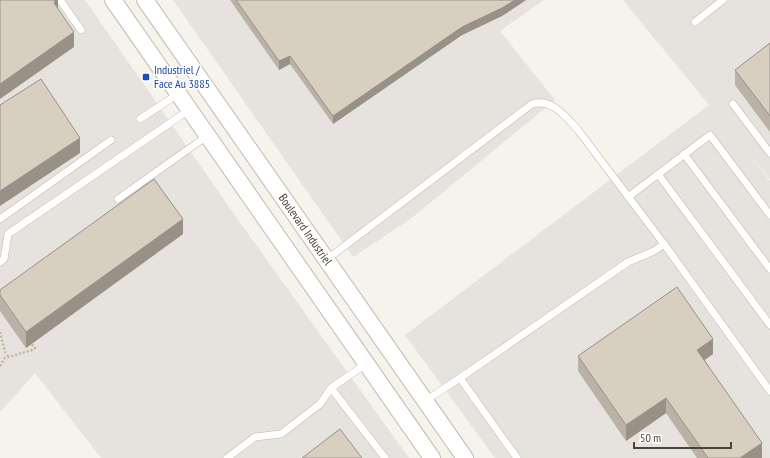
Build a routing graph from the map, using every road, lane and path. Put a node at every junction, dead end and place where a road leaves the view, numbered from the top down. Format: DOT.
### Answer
graph roads {
  1 [pos="60,0"];
  2 [pos="113,0"];
  3 [pos="146,0"];
  4 [pos="723,0"];
  5 [pos="695,22"];
  6 [pos="81,30"];
  7 [pos="178,94"];
  8 [pos="733,104"];
  9 [pos="189,110"];
  10 [pos="140,119"];
  11 [pos="207,136"];
  12 [pos="111,140"];
  13 [pos="770,153"];
  14 [pos="684,154"];
  15 [pos="658,174"];
  16 [pos="628,197"];
  17 [pos="118,199"];
  18 [pos="770,215"];
  19 [pos="0,219"];
  20 [pos="664,244"];
  21 [pos="326,260"];
  22 [pos="0,262"];
  23 [pos="770,270"];
  24 [pos="770,325"];
  25 [pos="0,332"];
  26 [pos="31,344"];
  27 [pos="8,356"];
  28 [pos="366,364"];
  29 [pos="0,366"];
  30 [pos="460,378"];
  31 [pos="331,388"];
  32 [pos="770,391"];
  33 [pos="425,401"];
  34 [pos="227,458"];
  35 [pos="385,458"];
  36 [pos="432,458"];
  37 [pos="465,458"];
  38 [pos="516,458"];
  1 -- 6 [label="lane"];
  2 -- 7 [label="street"];
  3 -- 21 [label="street, Boulevard Industriel"];
  4 -- 5 [label="lane"];
  7 -- 9 [label="street"];
  7 -- 10 [label="lane"];
  8 -- 13 [label="lane"];
  9 -- 11 [label="street"];
  9 -- 22 [label="lane"];
  11 -- 17 [label="lane"];
  11 -- 28 [label="street"];
  12 -- 19 [label="lane"];
  14 -- 15 [label="lane"];
  14 -- 18 [label="lane"];
  14 -- 23 [label="lane"];
  15 -- 16 [label="lane"];
  15 -- 24 [label="lane"];
  16 -- 20 [label="lane"];
  16 -- 21 [label="lane"];
  20 -- 30 [label="lane"];
  20 -- 32 [label="lane"];
  21 -- 33 [label="street, Boulevard Industriel"];
  25 -- 27 [label="path"];
  26 -- 27 [label="path"];
  27 -- 29 [label="path"];
  28 -- 31 [label="lane"];
  28 -- 36 [label="street"];
  30 -- 33 [label="lane"];
  30 -- 38 [label="lane"];
  31 -- 34 [label="lane"];
  31 -- 35 [label="lane"];
  33 -- 37 [label="street, Boulevard Industriel"];
}
